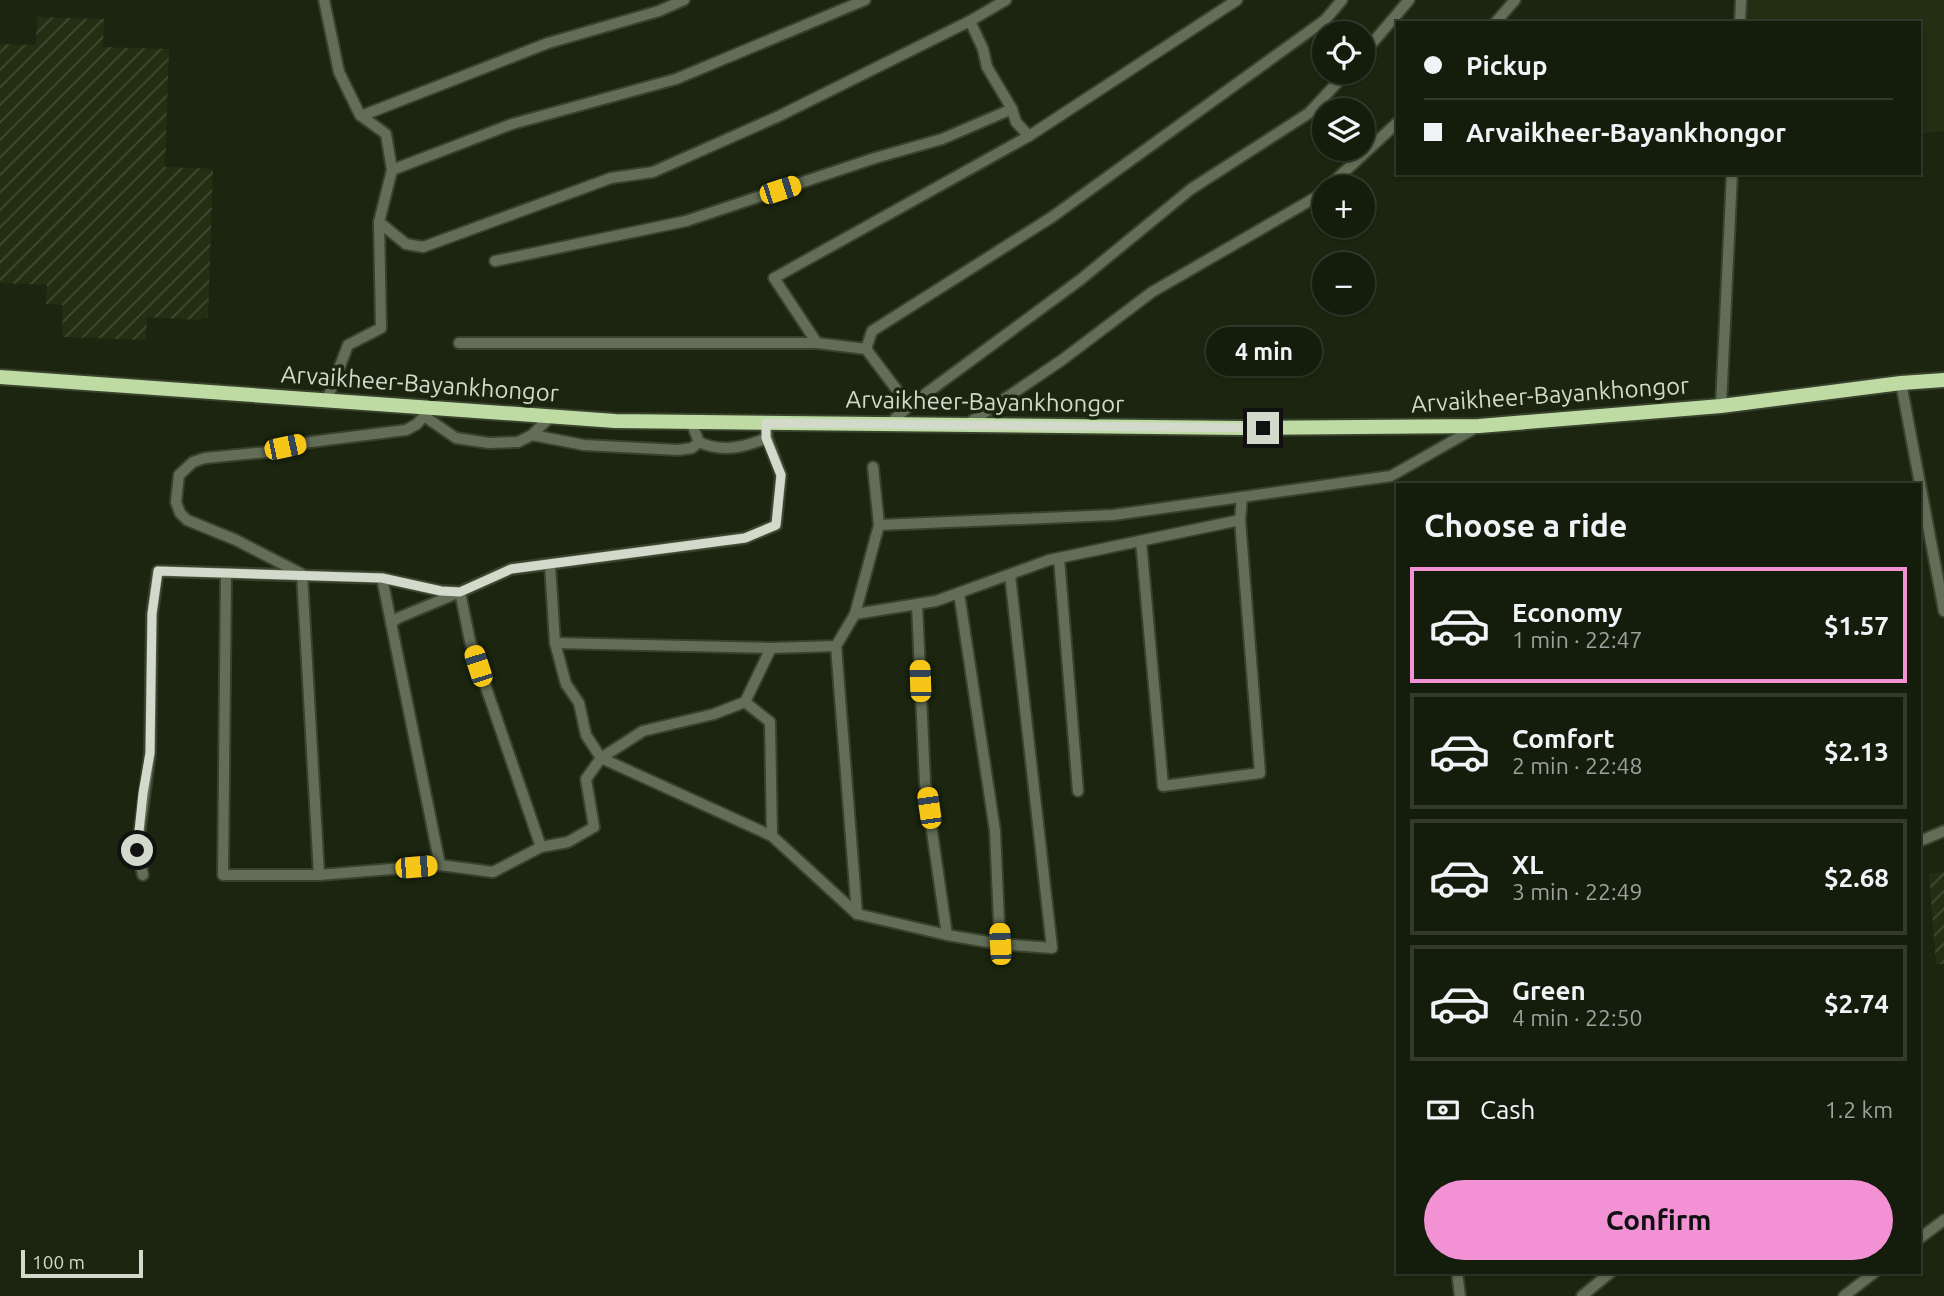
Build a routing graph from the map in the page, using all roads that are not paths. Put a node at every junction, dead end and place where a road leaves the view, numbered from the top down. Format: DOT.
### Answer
graph roads {
  1 [pos="324,0"];
  2 [pos="684,0"];
  3 [pos="864,0"];
  4 [pos="1006,0"];
  5 [pos="1237,0"];
  6 [pos="1342,0"];
  7 [pos="1409,0"];
  8 [pos="1515,0"];
  9 [pos="1741,0"];
  10 [pos="659,6"];
  11 [pos="970,21"];
  12 [pos="1497,21"];
  13 [pos="1740,21"];
  14 [pos="1375,40"];
  15 [pos="1336,84"];
  16 [pos="1012,108"];
  17 [pos="361,116"];
  18 [pos="1396,124"];
  19 [pos="1029,136"];
  20 [pos="392,170"];
  21 [pos="1341,175"];
  22 [pos="1732,175"];
  23 [pos="1312,199"];
  24 [pos="379,222"];
  25 [pos="495,261"];
  26 [pos="459,343"];
  27 [pos="817,343"];
  28 [pos="866,349"];
  29 [pos="0,377"];
  30 [pos="1944,380"];
  31 [pos="1901,383"];
  32 [pos="327,400"];
  33 [pos="909,406"];
  34 [pos="1721,406"];
  35 [pos="428,412"];
  36 [pos="551,416"];
  37 [pos="691,422"];
  38 [pos="889,424"];
  39 [pos="966,425"];
  40 [pos="1479,426"];
  41 [pos="766,431"];
  42 [pos="532,435"];
  43 [pos="699,442"];
  44 [pos="873,467"];
  45 [pos="1920,483"];
  46 [pos="1921,489"];
  47 [pos="1242,497"];
  48 [pos="1240,520"];
  49 [pos="879,525"];
  50 [pos="1142,541"];
  51 [pos="1059,558"];
  52 [pos="550,565"];
  53 [pos="226,574"];
  54 [pos="302,575"];
  55 [pos="1010,575"];
  56 [pos="382,578"];
  57 [pos="460,592"];
  58 [pos="959,593"];
  59 [pos="917,604"];
  60 [pos="1944,611"];
  61 [pos="855,614"];
  62 [pos="391,623"];
  63 [pos="555,643"];
  64 [pos="836,646"];
  65 [pos="771,648"];
  66 [pos="745,702"];
  67 [pos="601,758"];
  68 [pos="1078,791"];
  69 [pos="1944,831"];
  70 [pos="772,836"];
  71 [pos="1921,841"];
  72 [pos="541,847"];
  73 [pos="440,865"];
  74 [pos="143,874"];
  75 [pos="319,875"];
  76 [pos="857,914"];
  77 [pos="947,935"];
  78 [pos="1000,944"];
  79 [pos="1944,1220"];
  80 [pos="1921,1237"];
  81 [pos="1457,1274"];
  82 [pos="1608,1274"];
  83 [pos="1872,1274"];
  84 [pos="1582,1295"];
  85 [pos="1460,1296"];
  86 [pos="1844,1296"];
  1 -- 17 [label="street"];
  2 -- 10 [label="street"];
  3 -- 20 [label="street"];
  4 -- 11 [label="street"];
  5 -- 19 [label="street"];
  6 -- 28 [label="street"];
  7 -- 14 [label="street"];
  8 -- 12 [label="street"];
  9 -- 13 [label="street"];
  10 -- 17 [label="street"];
  11 -- 16 [label="street"];
  11 -- 24 [label="street"];
  15 -- 33 [label="street"];
  16 -- 19 [label="street"];
  16 -- 25 [label="street"];
  17 -- 20 [label="street"];
  18 -- 21 [label="street"];
  19 -- 27 [label="street"];
  20 -- 24 [label="street"];
  22 -- 34 [label="street"];
  23 -- 39 [label="street"];
  24 -- 32 [label="street"];
  26 -- 27 [label="street"];
  27 -- 28 [label="street"];
  28 -- 33 [label="street"];
  29 -- 32 [label="highway, Arvaikheer-Bayankhongor"];
  30 -- 31 [label="highway, Arvaikheer-Bayankhongor"];
  31 -- 34 [label="highway, Arvaikheer-Bayankhongor"];
  31 -- 45 [label="street"];
  32 -- 35 [label="highway, Arvaikheer-Bayankhongor"];
  33 -- 38 [label="street"];
  34 -- 40 [label="highway, Arvaikheer-Bayankhongor"];
  35 -- 36 [label="highway, Arvaikheer-Bayankhongor"];
  35 -- 42 [label="street"];
  35 -- 54 [label="street"];
  36 -- 37 [label="highway, Arvaikheer-Bayankhongor"];
  36 -- 42 [label="street"];
  37 -- 41 [label="highway, Arvaikheer-Bayankhongor"];
  37 -- 43 [label="street"];
  38 -- 39 [label="highway, Arvaikheer-Bayankhongor"];
  38 -- 41 [label="highway, Arvaikheer-Bayankhongor"];
  39 -- 40 [label="highway, Arvaikheer-Bayankhongor"];
  40 -- 47 [label="street"];
  41 -- 43 [label="street"];
  41 -- 52 [label="street"];
  42 -- 43 [label="street"];
  44 -- 49 [label="street"];
  46 -- 60 [label="street"];
  47 -- 48 [label="street"];
  47 -- 49 [label="street"];
  48 -- 50 [label="street"];
  48 -- 50 [label="street"];
  49 -- 61 [label="street"];
  50 -- 51 [label="street"];
  51 -- 55 [label="street"];
  51 -- 68 [label="street"];
  52 -- 57 [label="street"];
  52 -- 63 [label="street"];
  53 -- 54 [label="street"];
  53 -- 74 [label="street"];
  53 -- 75 [label="street"];
  54 -- 56 [label="street"];
  54 -- 75 [label="street"];
  55 -- 58 [label="street"];
  55 -- 78 [label="street"];
  56 -- 57 [label="street"];
  56 -- 62 [label="street"];
  57 -- 62 [label="street"];
  57 -- 72 [label="street"];
  58 -- 59 [label="street"];
  58 -- 78 [label="street"];
  59 -- 61 [label="street"];
  59 -- 77 [label="street"];
  61 -- 64 [label="street"];
  62 -- 73 [label="street"];
  63 -- 65 [label="street"];
  63 -- 67 [label="street"];
  64 -- 65 [label="street"];
  64 -- 76 [label="street"];
  65 -- 66 [label="street"];
  66 -- 67 [label="street"];
  66 -- 70 [label="street"];
  67 -- 70 [label="street"];
  67 -- 72 [label="street"];
  69 -- 71 [label="street"];
  70 -- 76 [label="street"];
  72 -- 73 [label="street"];
  73 -- 75 [label="street"];
  76 -- 77 [label="street"];
  77 -- 78 [label="street"];
  79 -- 80 [label="street"];
  81 -- 85 [label="street"];
  82 -- 84 [label="street"];
  83 -- 86 [label="street"];
}
